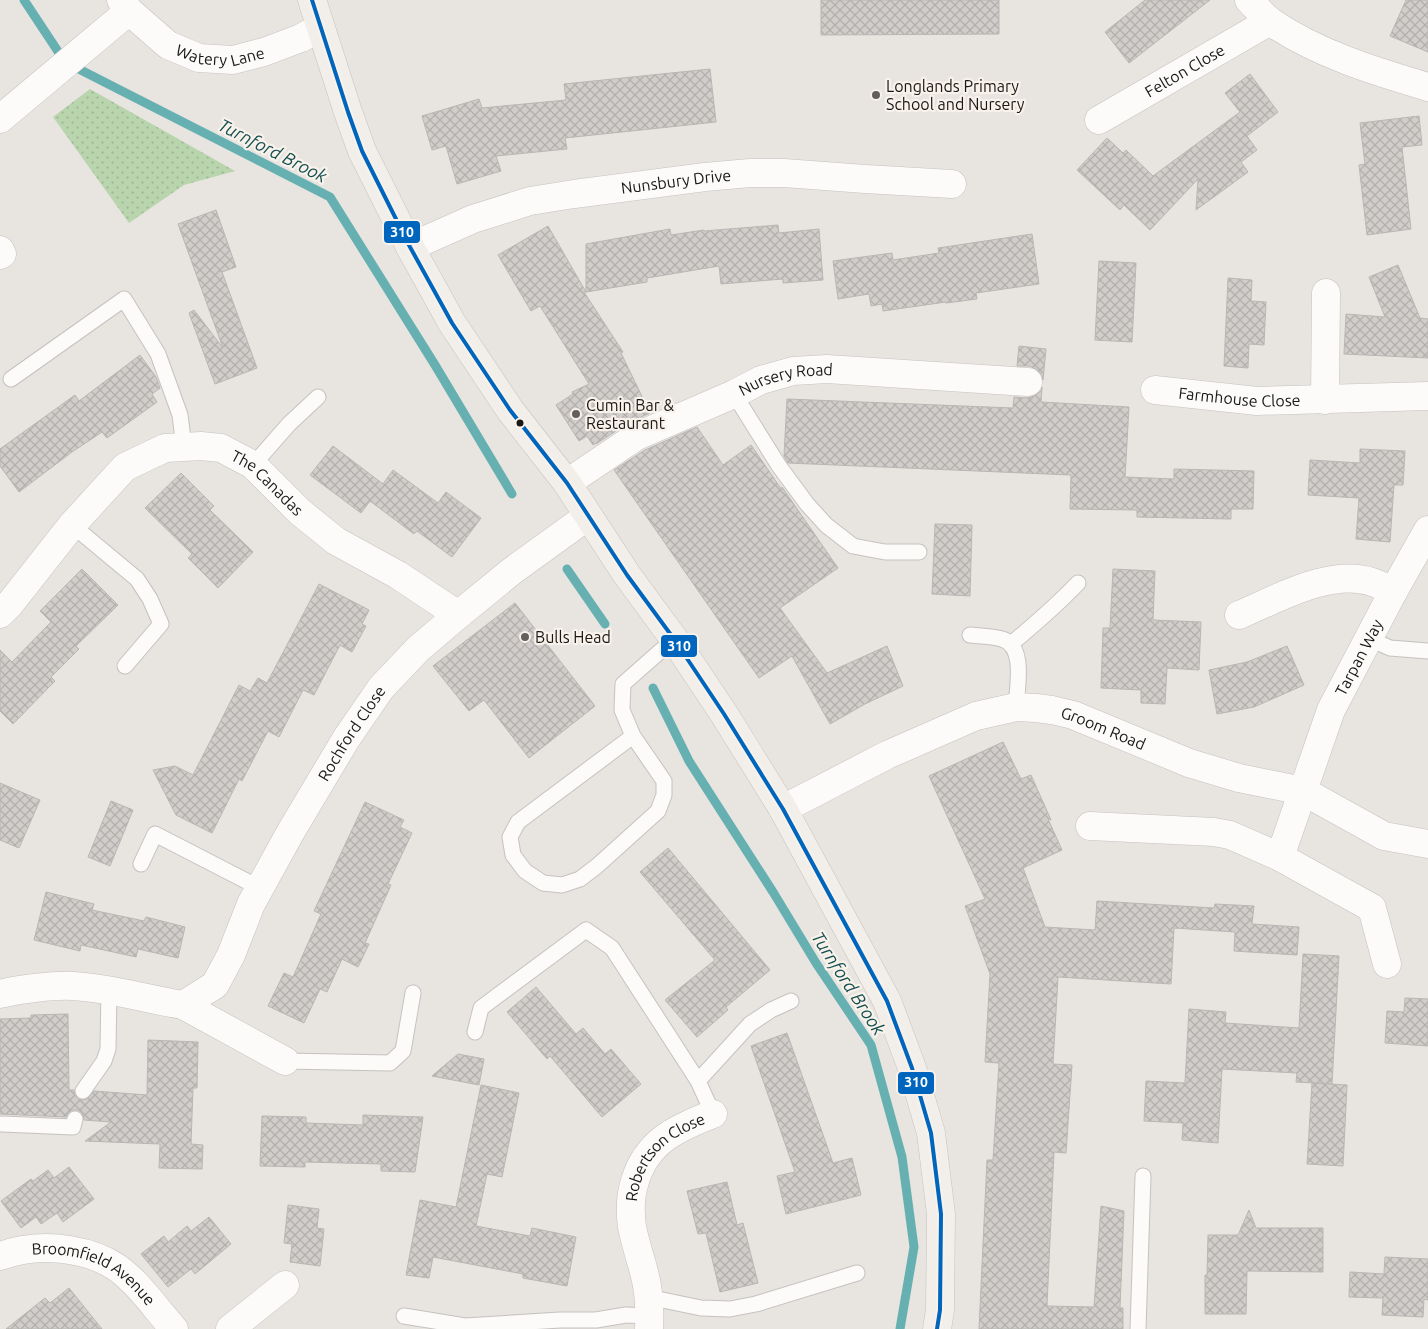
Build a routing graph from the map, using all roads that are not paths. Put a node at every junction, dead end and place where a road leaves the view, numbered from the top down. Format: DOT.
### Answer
graph roads {
  1 [pos="312,0"];
  2 [pos="1249,0"];
  3 [pos="126,6"];
  4 [pos="1270,21"];
  5 [pos="320,28"];
  6 [pos="1428,87"];
  7 [pos="0,119"];
  8 [pos="1099,120"];
  9 [pos="952,184"];
  10 [pos="410,247"];
  11 [pos="0,250"];
  12 [pos="0,255"];
  13 [pos="1326,294"];
  14 [pos="11,379"];
  15 [pos="1028,382"];
  16 [pos="1154,390"];
  17 [pos="734,394"];
  18 [pos="1428,396"];
  19 [pos="318,397"];
  20 [pos="1325,400"];
  21 [pos="184,447"];
  22 [pos="253,465"];
  23 [pos="567,483"];
  24 [pos="588,516"];
  25 [pos="72,525"];
  26 [pos="1428,530"];
  27 [pos="919,552"];
  28 [pos="1078,583"];
  29 [pos="1393,592"];
  30 [pos="0,614"];
  31 [pos="458,615"];
  32 [pos="1239,615"];
  33 [pos="970,635"];
  34 [pos="1368,638"];
  35 [pos="674,639"];
  36 [pos="1011,644"];
  37 [pos="1428,652"];
  38 [pos="125,666"];
  39 [pos="1016,707"];
  40 [pos="633,736"];
  41 [pos="1303,791"];
  42 [pos="783,809"];
  43 [pos="1090,826"];
  44 [pos="1428,844"];
  45 [pos="1280,857"];
  46 [pos="142,864"];
  47 [pos="260,888"];
  48 [pos="1387,964"];
  49 [pos="108,990"];
  50 [pos="0,994"];
  51 [pos="413,994"];
  52 [pos="791,1001"];
  53 [pos="183,1005"];
  54 [pos="475,1032"];
  55 [pos="285,1061"];
  56 [pos="698,1080"];
  57 [pos="83,1091"];
  58 [pos="713,1114"];
  59 [pos="75,1119"];
  60 [pos="2,1124"];
  61 [pos="1143,1176"];
  62 [pos="0,1256"];
  63 [pos="857,1273"];
  64 [pos="285,1285"];
  65 [pos="649,1314"];
  66 [pos="404,1316"];
  67 [pos="174,1329"];
  68 [pos="230,1329"];
  69 [pos="937,1329"];
  70 [pos="1138,1329"];
  1 -- 5 [label="main road"];
  2 -- 4 [label="street"];
  3 -- 5 [label="street, Watery Lane"];
  3 -- 7 [label="street, Watery Lane"];
  4 -- 6 [label="street"];
  4 -- 8 [label="street, Felton Close"];
  5 -- 10 [label="main road"];
  9 -- 10 [label="street, Nunsbury Drive"];
  10 -- 23 [label="main road"];
  11 -- 12 [label="street"];
  13 -- 20 [label="street, Farmhouse Close"];
  14 -- 21 [label="lane"];
  15 -- 17 [label="street, Nursery Road"];
  16 -- 20 [label="street, Farmhouse Close"];
  17 -- 23 [label="street, Nursery Road"];
  17 -- 27 [label="lane"];
  18 -- 20 [label="street, Farmhouse Close"];
  19 -- 22 [label="lane"];
  21 -- 22 [label="street, The Canadas"];
  21 -- 25 [label="street, The Canadas"];
  22 -- 31 [label="street, The Canadas"];
  23 -- 24 [label="main road"];
  24 -- 31 [label="street, Rochford Close"];
  24 -- 35 [label="main road"];
  25 -- 30 [label="street, The Canadas"];
  25 -- 38 [label="lane"];
  26 -- 29 [label="street, Tarpan Way"];
  28 -- 36 [label="lane"];
  29 -- 32 [label="street"];
  29 -- 34 [label="street, Tarpan Way"];
  31 -- 47 [label="street, Rochford Close"];
  33 -- 36 [label="lane"];
  34 -- 37 [label="lane"];
  34 -- 41 [label="street, Tarpan Way"];
  35 -- 40 [label="lane"];
  35 -- 42 [label="main road"];
  36 -- 39 [label="lane"];
  39 -- 41 [label="street, Groom Road"];
  39 -- 42 [label="street, Groom Road"];
  40 -- 40 [label="lane"];
  41 -- 44 [label="street, Groom Road"];
  41 -- 45 [label="street, Tarpan Way"];
  42 -- 69 [label="main road"];
  43 -- 45 [label="street"];
  45 -- 48 [label="street"];
  46 -- 47 [label="lane"];
  47 -- 53 [label="street, Rochford Close"];
  49 -- 50 [label="street"];
  49 -- 53 [label="street"];
  49 -- 57 [label="lane"];
  51 -- 55 [label="lane"];
  52 -- 56 [label="lane"];
  53 -- 55 [label="street"];
  54 -- 56 [label="lane"];
  56 -- 58 [label="lane"];
  58 -- 65 [label="street, Robertson Close"];
  59 -- 60 [label="lane"];
  61 -- 70 [label="lane"];
  62 -- 67 [label="street, Broomfield Avenue"];
  63 -- 65 [label="lane"];
  64 -- 68 [label="street"];
  65 -- 66 [label="lane"];
}
